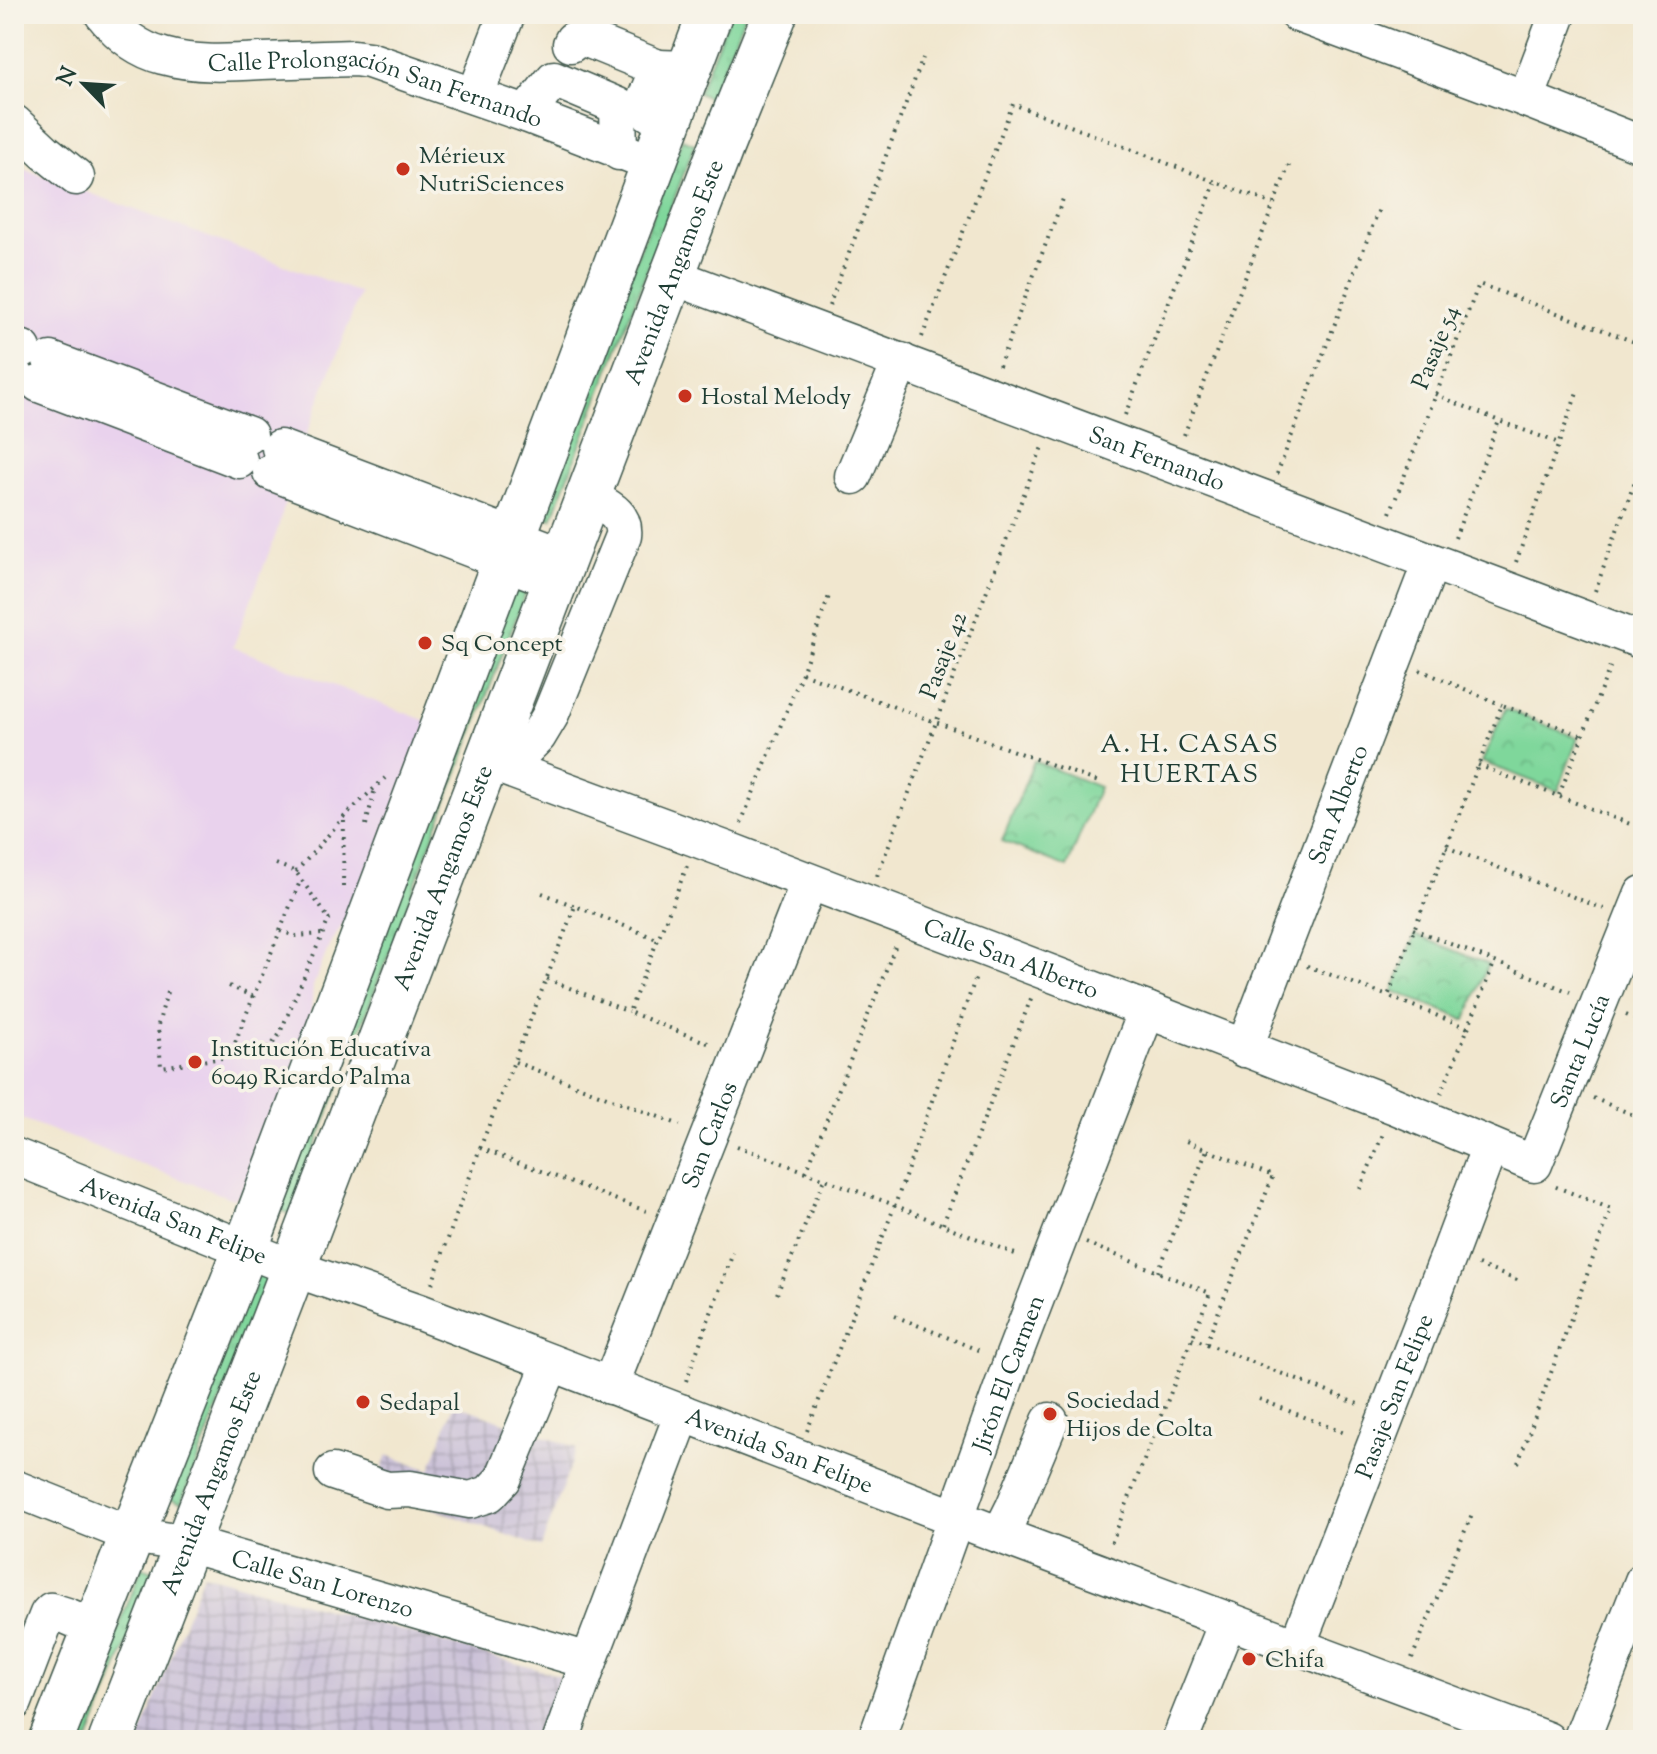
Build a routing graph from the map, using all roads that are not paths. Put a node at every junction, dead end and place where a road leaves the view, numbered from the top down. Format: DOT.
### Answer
graph roads {
  1 [pos="103,14"];
  2 [pos="507,14"];
  3 [pos="710,14"];
  4 [pos="775,14"];
  5 [pos="1298,14"];
  6 [pos="1558,14"];
  7 [pos="561,66"];
  8 [pos="674,69"];
  9 [pos="475,96"];
  10 [pos="1526,99"];
  11 [pos="526,114"];
  12 [pos="14,123"];
  13 [pos="646,129"];
  14 [pos="725,138"];
  15 [pos="1643,145"];
  16 [pos="76,177"];
  17 [pos="672,276"];
  18 [pos="26,365"];
  19 [pos="911,366"];
  20 [pos="866,475"];
  21 [pos="588,496"];
  22 [pos="509,549"];
  23 [pos="1438,564"];
  24 [pos="560,569"];
  25 [pos="1633,637"];
  26 [pos="487,761"];
  27 [pos="809,882"];
  28 [pos="1637,907"];
  29 [pos="1147,1010"];
  30 [pos="1244,1049"];
  31 [pos="1490,1146"];
  32 [pos="14,1156"];
  33 [pos="1534,1164"];
  34 [pos="246,1248"];
  35 [pos="293,1268"];
  36 [pos="551,1363"];
  37 [pos="610,1386"];
  38 [pos="679,1411"];
  39 [pos="1050,1421"];
  40 [pos="333,1472"];
  41 [pos="14,1488"];
  42 [pos="956,1518"];
  43 [pos="132,1535"];
  44 [pos="1000,1535"];
  45 [pos="188,1544"];
  46 [pos="1643,1581"];
  47 [pos="1228,1620"];
  48 [pos="92,1637"];
  49 [pos="1297,1646"];
  50 [pos="589,1661"];
  51 [pos="14,1702"];
  52 [pos="1524,1736"];
  53 [pos="51,1740"];
  54 [pos="111,1740"];
  55 [pos="561,1740"];
  56 [pos="876,1740"];
  57 [pos="1180,1740"];
  58 [pos="1581,1740"];
  1 -- 9 [label="street, Calle Prolongación San Fernando"];
  2 -- 9 [label="street"];
  3 -- 8 [label="main road"];
  4 -- 14 [label="main road, Avenida Angamos Este"];
  5 -- 10 [label="street"];
  6 -- 10 [label="street"];
  7 -- 8 [label="street"];
  7 -- 11 [label="street"];
  7 -- 13 [label="street"];
  8 -- 13 [label="main road"];
  9 -- 11 [label="street, Calle Prolongación San Fernando"];
  10 -- 15 [label="street"];
  11 -- 13 [label="street, Calle Prolongación San Fernando"];
  12 -- 16 [label="street"];
  13 -- 14 [label="main road"];
  13 -- 22 [label="main road"];
  14 -- 17 [label="main road, Avenida Angamos Este"];
  17 -- 19 [label="street, San Fernando"];
  17 -- 21 [label="main road, Avenida Angamos Este"];
  18 -- 22 [label="street"];
  19 -- 20 [label="street"];
  19 -- 23 [label="street, San Fernando"];
  21 -- 24 [label="main road, Avenida Angamos Este"];
  21 -- 26 [label="street"];
  22 -- 24 [label="street"];
  22 -- 34 [label="main road"];
  23 -- 25 [label="street, San Fernando"];
  23 -- 30 [label="street, San Alberto"];
  24 -- 26 [label="main road, Avenida Angamos Este"];
  26 -- 27 [label="street, Calle San Alberto"];
  26 -- 35 [label="main road, Avenida Angamos Este"];
  27 -- 29 [label="street, Calle San Alberto"];
  27 -- 37 [label="street, San Carlos"];
  28 -- 33 [label="street, Santa Lucía"];
  29 -- 30 [label="street, Calle San Alberto"];
  29 -- 42 [label="street, Jirón El Carmen"];
  30 -- 31 [label="street, Calle San Alberto"];
  31 -- 33 [label="street, Calle San Alberto"];
  31 -- 49 [label="street, Pasaje San Felipe"];
  32 -- 34 [label="street, Avenida San Felipe"];
  34 -- 35 [label="street, Avenida San Felipe"];
  34 -- 43 [label="main road"];
  35 -- 36 [label="street, Avenida San Felipe"];
  35 -- 45 [label="main road, Avenida Angamos Este"];
  36 -- 37 [label="street, Avenida San Felipe"];
  36 -- 40 [label="street"];
  37 -- 38 [label="street, Avenida San Felipe"];
  38 -- 42 [label="street, Avenida San Felipe"];
  38 -- 50 [label="street"];
  39 -- 44 [label="street"];
  41 -- 43 [label="street, Calle San Lorenzo"];
  42 -- 44 [label="street, Avenida San Felipe"];
  42 -- 56 [label="street, Jirón El Carmen"];
  43 -- 45 [label="street, Calle San Lorenzo"];
  43 -- 48 [label="main road"];
  44 -- 47 [label="street, Avenida San Felipe"];
  45 -- 50 [label="street, Calle San Lorenzo"];
  45 -- 54 [label="main road, Avenida Angamos Este"];
  46 -- 58 [label="street"];
  47 -- 49 [label="street, Avenida San Felipe"];
  47 -- 57 [label="street"];
  48 -- 51 [label="street"];
  48 -- 53 [label="main road"];
  49 -- 52 [label="street, Avenida San Felipe"];
  50 -- 55 [label="street"];
}
